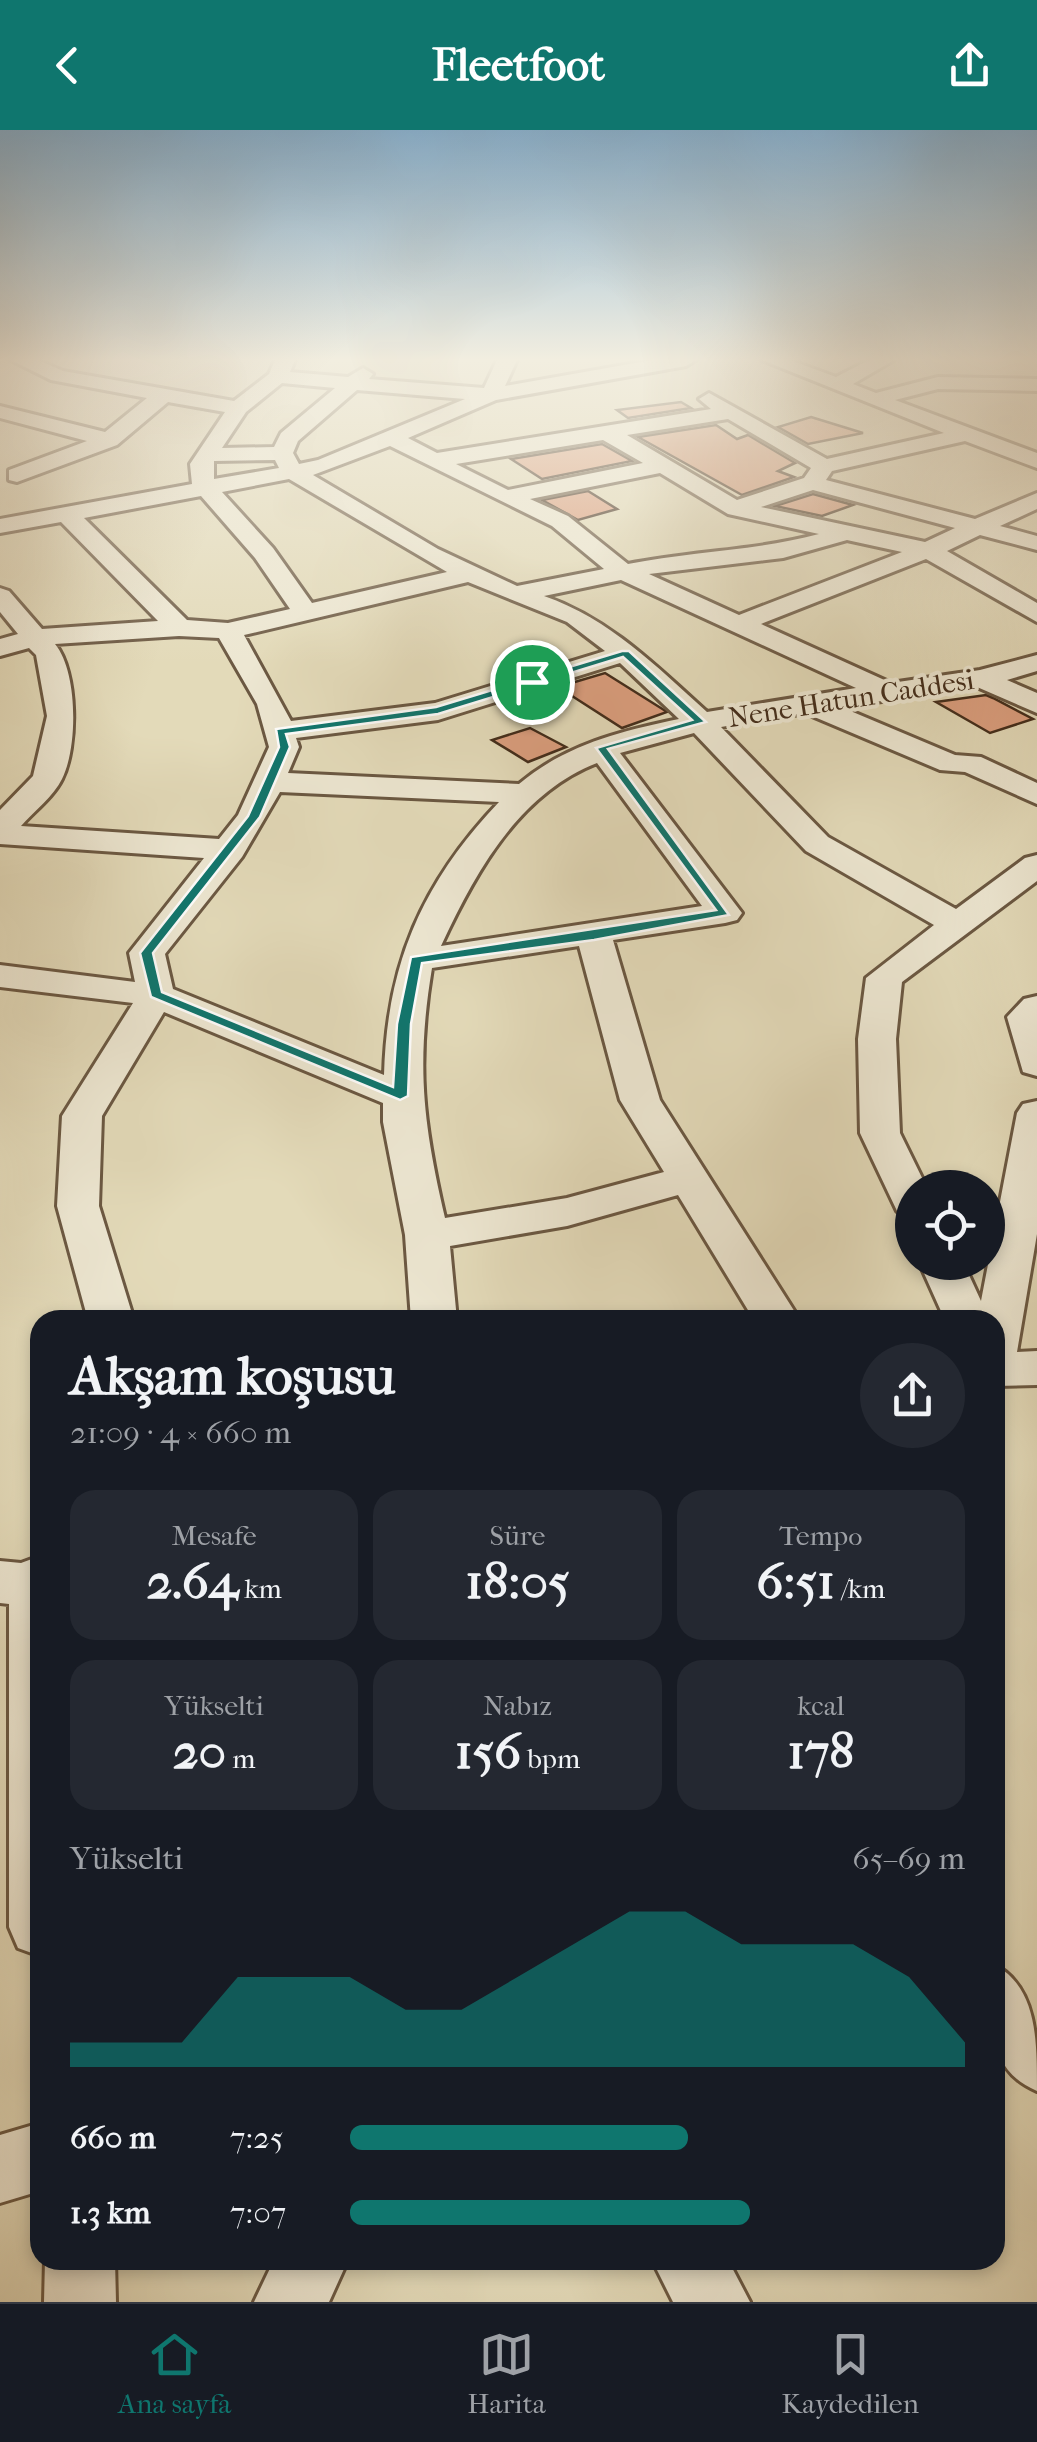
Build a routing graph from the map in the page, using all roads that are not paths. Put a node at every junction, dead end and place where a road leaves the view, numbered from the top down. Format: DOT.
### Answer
graph roads {
  1 [pos="40,461"];
  2 [pos="204,461"];
  3 [pos="281,461"];
  4 [pos="337,461"];
  5 [pos="440,461"];
  6 [pos="655,461"];
  7 [pos="800,461"];
  8 [pos="865,461"];
  9 [pos="288,462"];
  10 [pos="663,466"];
  11 [pos="5,472"];
  12 [pos="818,474"];
  13 [pos="204,485"];
  14 [pos="61,497"];
  15 [pos="506,497"];
  16 [pos="1037,500"];
  17 [pos="736,509"];
  18 [pos="0,526"];
  19 [pos="977,528"];
  20 [pos="848,533"];
  21 [pos="1037,543"];
  22 [pos="928,550"];
  23 [pos="623,572"];
  24 [pos="470,574"];
  25 [pos="514,594"];
  26 [pos="0,596"];
  27 [pos="1037,614"];
  28 [pos="306,615"];
  29 [pos="738,624"];
  30 [pos="179,628"];
  31 [pos="228,631"];
  32 [pos="35,637"];
  33 [pos="0,648"];
  34 [pos="625,653"];
  35 [pos="1037,662"];
  36 [pos="981,678"];
  37 [pos="888,692"];
  38 [pos="809,704"];
  39 [pos="1037,704"];
  40 [pos="700,722"];
  41 [pos="280,731"];
  42 [pos="601,748"];
  43 [pos="272,782"];
  44 [pos="526,794"];
  45 [pos="1037,795"];
  46 [pos="0,831"];
  47 [pos="230,850"];
  48 [pos="1037,865"];
  49 [pos="960,925"];
  50 [pos="594,936"];
  51 [pos="416,960"];
  52 [pos="0,976"];
  53 [pos="156,994"];
  54 [pos="1037,1007"];
  55 [pos="1037,1064"];
  56 [pos="400,1096"];
  57 [pos="1037,1114"];
  58 [pos="897,1170"];
  59 [pos="688,1179"];
  60 [pos="427,1235"];
  61 [pos="950,1280"];
  62 [pos="108,1310"];
  63 [pos="433,1310"];
  64 [pos="771,1310"];
  65 [pos="964,1310"];
  66 [pos="1002,1310"];
  67 [pos="1037,1368"];
  68 [pos="1005,1369"];
  69 [pos="29,1583"];
  70 [pos="30,1614"];
  71 [pos="1005,2011"];
  72 [pos="1037,2058"];
  73 [pos="30,2159"];
  74 [pos="0,2169"];
  75 [pos="80,2270"];
  76 [pos="308,2270"];
  77 [pos="693,2270"];
  78 [pos="80,2302"];
  79 [pos="290,2302"];
  80 [pos="714,2302"];
  1 -- 11 [label="street"];
  2 -- 13 [label="street"];
  3 -- 9 [label="street"];
  4 -- 9 [label="street"];
  5 -- 15 [label="street"];
  6 -- 10 [label="street"];
  7 -- 12 [label="street"];
  8 -- 12 [label="street"];
  9 -- 13 [label="street"];
  9 -- 24 [label="street"];
  10 -- 15 [label="street"];
  10 -- 17 [label="street"];
  11 -- 14 [label="street"];
  12 -- 17 [label="street"];
  12 -- 19 [label="street"];
  13 -- 14 [label="street"];
  13 -- 28 [label="street"];
  14 -- 18 [label="street"];
  14 -- 30 [label="street"];
  15 -- 23 [label="street"];
  16 -- 19 [label="street"];
  17 -- 20 [label="street"];
  19 -- 21 [label="street"];
  19 -- 22 [label="street"];
  20 -- 22 [label="street"];
  20 -- 23 [label="street"];
  22 -- 27 [label="street"];
  22 -- 29 [label="street"];
  23 -- 25 [label="street"];
  23 -- 29 [label="street"];
  24 -- 25 [label="street"];
  24 -- 28 [label="street"];
  25 -- 34 [label="street"];
  26 -- 32 [label="street"];
  28 -- 31 [label="street"];
  29 -- 37 [label="street"];
  30 -- 31 [label="street"];
  30 -- 32 [label="street"];
  31 -- 41 [label="street"];
  32 -- 33 [label="street"];
  32 -- 46 [label="street"];
  34 -- 40 [label="street"];
  34 -- 41 [label="street"];
  35 -- 36 [label="street, Nene Hatun Caddesi"];
  36 -- 37 [label="street, Nene Hatun Caddesi"];
  36 -- 39 [label="street"];
  37 -- 38 [label="street, Nene Hatun Caddesi"];
  38 -- 40 [label="street, Nene Hatun Caddesi"];
  38 -- 45 [label="street"];
  40 -- 42 [label="street, Nene Hatun Caddesi"];
  40 -- 49 [label="street"];
  41 -- 43 [label="street"];
  42 -- 44 [label="street, Nene Hatun Caddesi"];
  42 -- 50 [label="street"];
  43 -- 44 [label="street"];
  43 -- 47 [label="street"];
  44 -- 51 [label="street, Nene Hatun Caddesi"];
  46 -- 47 [label="street"];
  47 -- 53 [label="street"];
  48 -- 49 [label="street"];
  49 -- 58 [label="street"];
  50 -- 51 [label="street"];
  50 -- 59 [label="street"];
  51 -- 56 [label="street, Nene Hatun Caddesi"];
  52 -- 53 [label="street"];
  53 -- 56 [label="street"];
  53 -- 62 [label="street"];
  54 -- 55 [label="street"];
  56 -- 60 [label="street, Nene Hatun Caddesi"];
  57 -- 66 [label="street"];
  59 -- 60 [label="street"];
  59 -- 64 [label="street"];
  60 -- 63 [label="street, Nene Hatun Caddesi"];
  61 -- 65 [label="street"];
  67 -- 68 [label="street"];
  69 -- 70 [label="street"];
  71 -- 72 [label="street"];
  73 -- 74 [label="street"];
  75 -- 78 [label="street"];
  76 -- 79 [label="street"];
  77 -- 80 [label="street"];
}
